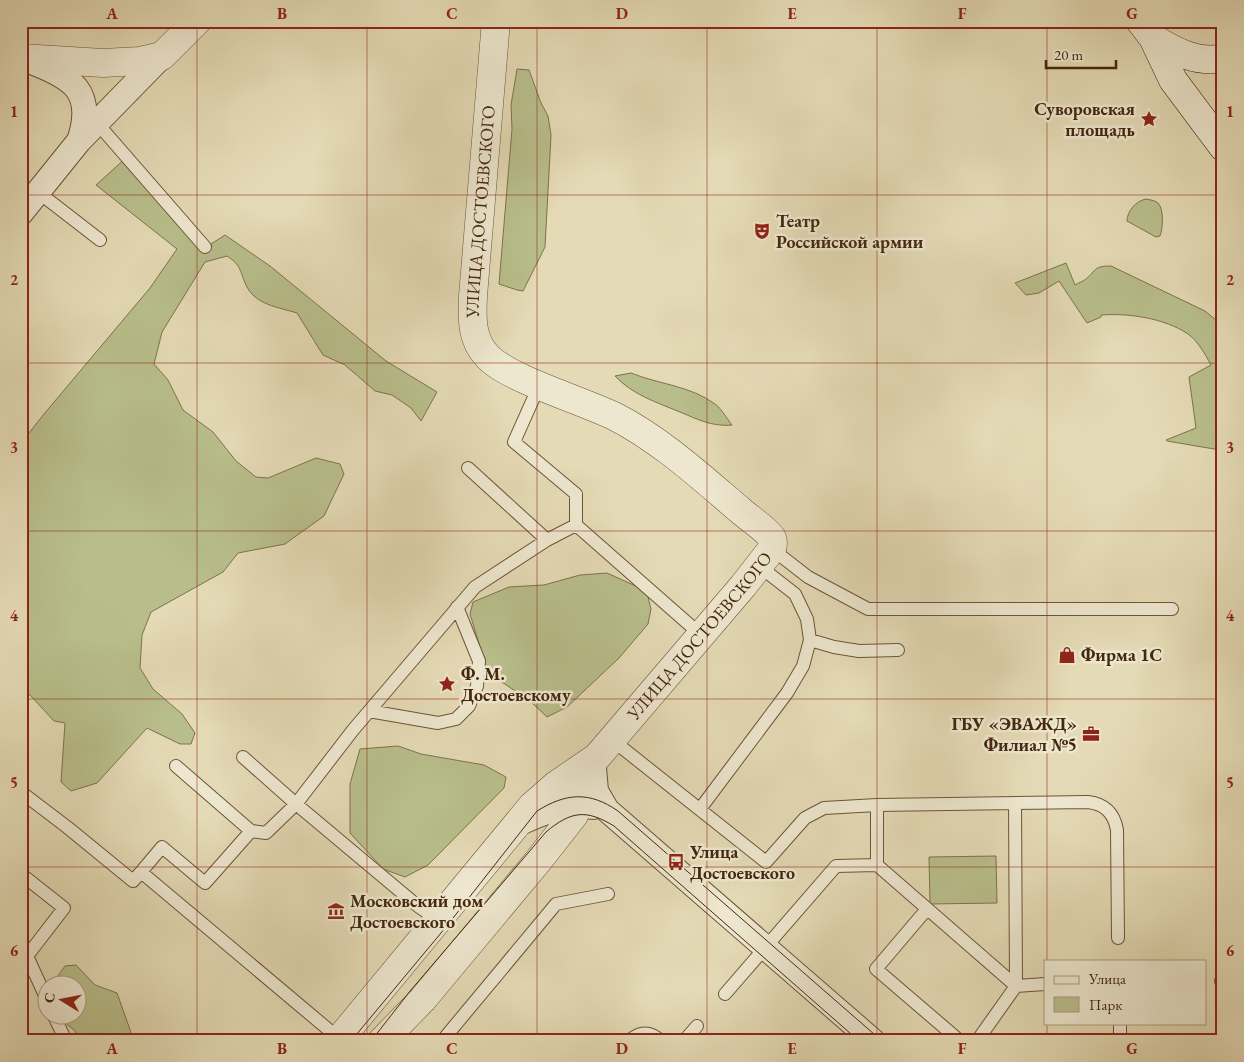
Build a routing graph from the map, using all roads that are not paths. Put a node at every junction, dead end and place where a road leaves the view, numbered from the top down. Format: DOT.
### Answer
graph roads {
  1 [pos="197,21"];
  2 [pos="496,21"];
  3 [pos="1143,27"];
  4 [pos="162,56"];
  5 [pos="21,58"];
  6 [pos="1223,58"];
  7 [pos="98,123"];
  8 [pos="79,140"];
  9 [pos="1223,147"];
  10 [pos="38,192"];
  11 [pos="21,213"];
  12 [pos="100,240"];
  13 [pos="205,247"];
  14 [pos="540,386"];
  15 [pos="468,468"];
  16 [pos="576,525"];
  17 [pos="547,540"];
  18 [pos="767,550"];
  19 [pos="458,607"];
  20 [pos="1172,609"];
  21 [pos="700,634"];
  22 [pos="810,640"];
  23 [pos="898,650"];
  24 [pos="369,711"];
  25 [pos="611,738"];
  26 [pos="243,757"];
  27 [pos="587,764"];
  28 [pos="176,766"];
  29 [pos="21,792"];
  30 [pos="1014,803"];
  31 [pos="296,804"];
  32 [pos="578,805"];
  33 [pos="877,805"];
  34 [pos="700,809"];
  35 [pos="607,810"];
  36 [pos="516,825"];
  37 [pos="251,831"];
  38 [pos="877,865"];
  39 [pos="142,872"];
  40 [pos="21,874"];
  41 [pos="608,894"];
  42 [pos="927,909"];
  43 [pos="439,920"];
  44 [pos="1118,938"];
  45 [pos="766,948"];
  46 [pos="38,980"];
  47 [pos="1044,984"];
  48 [pos="1016,986"];
  49 [pos="725,994"];
  50 [pos="58,1024"];
  51 [pos="1120,1024"];
  52 [pos="697,1026"];
  53 [pos="340,1040"];
  54 [pos="66,1041"];
  55 [pos="382,1041"];
  56 [pos="442,1041"];
  57 [pos="628,1041"];
  58 [pos="661,1041"];
  59 [pos="684,1041"];
  60 [pos="873,1041"];
  61 [pos="960,1041"];
  62 [pos="977,1041"];
  63 [pos="1120,1041"];
  1 -- 4 [label="street"];
  2 -- 14 [label="street, УЛИЦА ДОСТОЕВСКОГО"];
  3 -- 6 [label="street"];
  3 -- 9 [label="street"];
  4 -- 5 [label="street"];
  4 -- 7 [label="street"];
  5 -- 8 [label="street"];
  7 -- 8 [label="street"];
  7 -- 13 [label="lane"];
  8 -- 10 [label="street"];
  10 -- 11 [label="street"];
  10 -- 12 [label="lane"];
  14 -- 16 [label="lane"];
  14 -- 18 [label="street, УЛИЦА ДОСТОЕВСКОГО"];
  15 -- 17 [label="lane"];
  16 -- 17 [label="lane"];
  16 -- 21 [label="lane"];
  17 -- 19 [label="lane"];
  18 -- 20 [label="lane"];
  18 -- 21 [label="street, УЛИЦА ДОСТОЕВСКОГО"];
  18 -- 22 [label="lane"];
  19 -- 24 [label="lane"];
  19 -- 24 [label="lane"];
  21 -- 25 [label="street, УЛИЦА ДОСТОЕВСКОГО"];
  22 -- 23 [label="lane"];
  22 -- 34 [label="lane"];
  24 -- 31 [label="lane"];
  25 -- 27 [label="street, УЛИЦА ДОСТОЕВСКОГО"];
  25 -- 34 [label="lane"];
  26 -- 31 [label="lane"];
  27 -- 32 [label="street"];
  27 -- 35 [label="street"];
  27 -- 36 [label="street, УЛИЦА ДОСТОЕВСКОГО"];
  28 -- 37 [label="lane"];
  29 -- 39 [label="lane"];
  30 -- 33 [label="lane"];
  30 -- 44 [label="lane"];
  30 -- 48 [label="lane"];
  31 -- 37 [label="lane"];
  31 -- 43 [label="lane"];
  32 -- 35 [label="street"];
  32 -- 36 [label="street"];
  32 -- 55 [label="street"];
  33 -- 34 [label="lane"];
  33 -- 38 [label="lane"];
  35 -- 45 [label="street"];
  36 -- 43 [label="street, УЛИЦА ДОСТОЕВСКОГО"];
  37 -- 39 [label="lane"];
  38 -- 42 [label="lane"];
  38 -- 45 [label="lane"];
  39 -- 53 [label="lane"];
  40 -- 46 [label="lane"];
  41 -- 56 [label="lane"];
  42 -- 48 [label="lane"];
  42 -- 61 [label="lane"];
  43 -- 53 [label="street, УЛИЦА ДОСТОЕВСКОГО"];
  45 -- 49 [label="lane"];
  45 -- 60 [label="street"];
  47 -- 48 [label="lane"];
  48 -- 62 [label="lane"];
  50 -- 54 [label="lane"];
  51 -- 63 [label="lane"];
  52 -- 59 [label="lane"];
  57 -- 58 [label="lane"];
}
